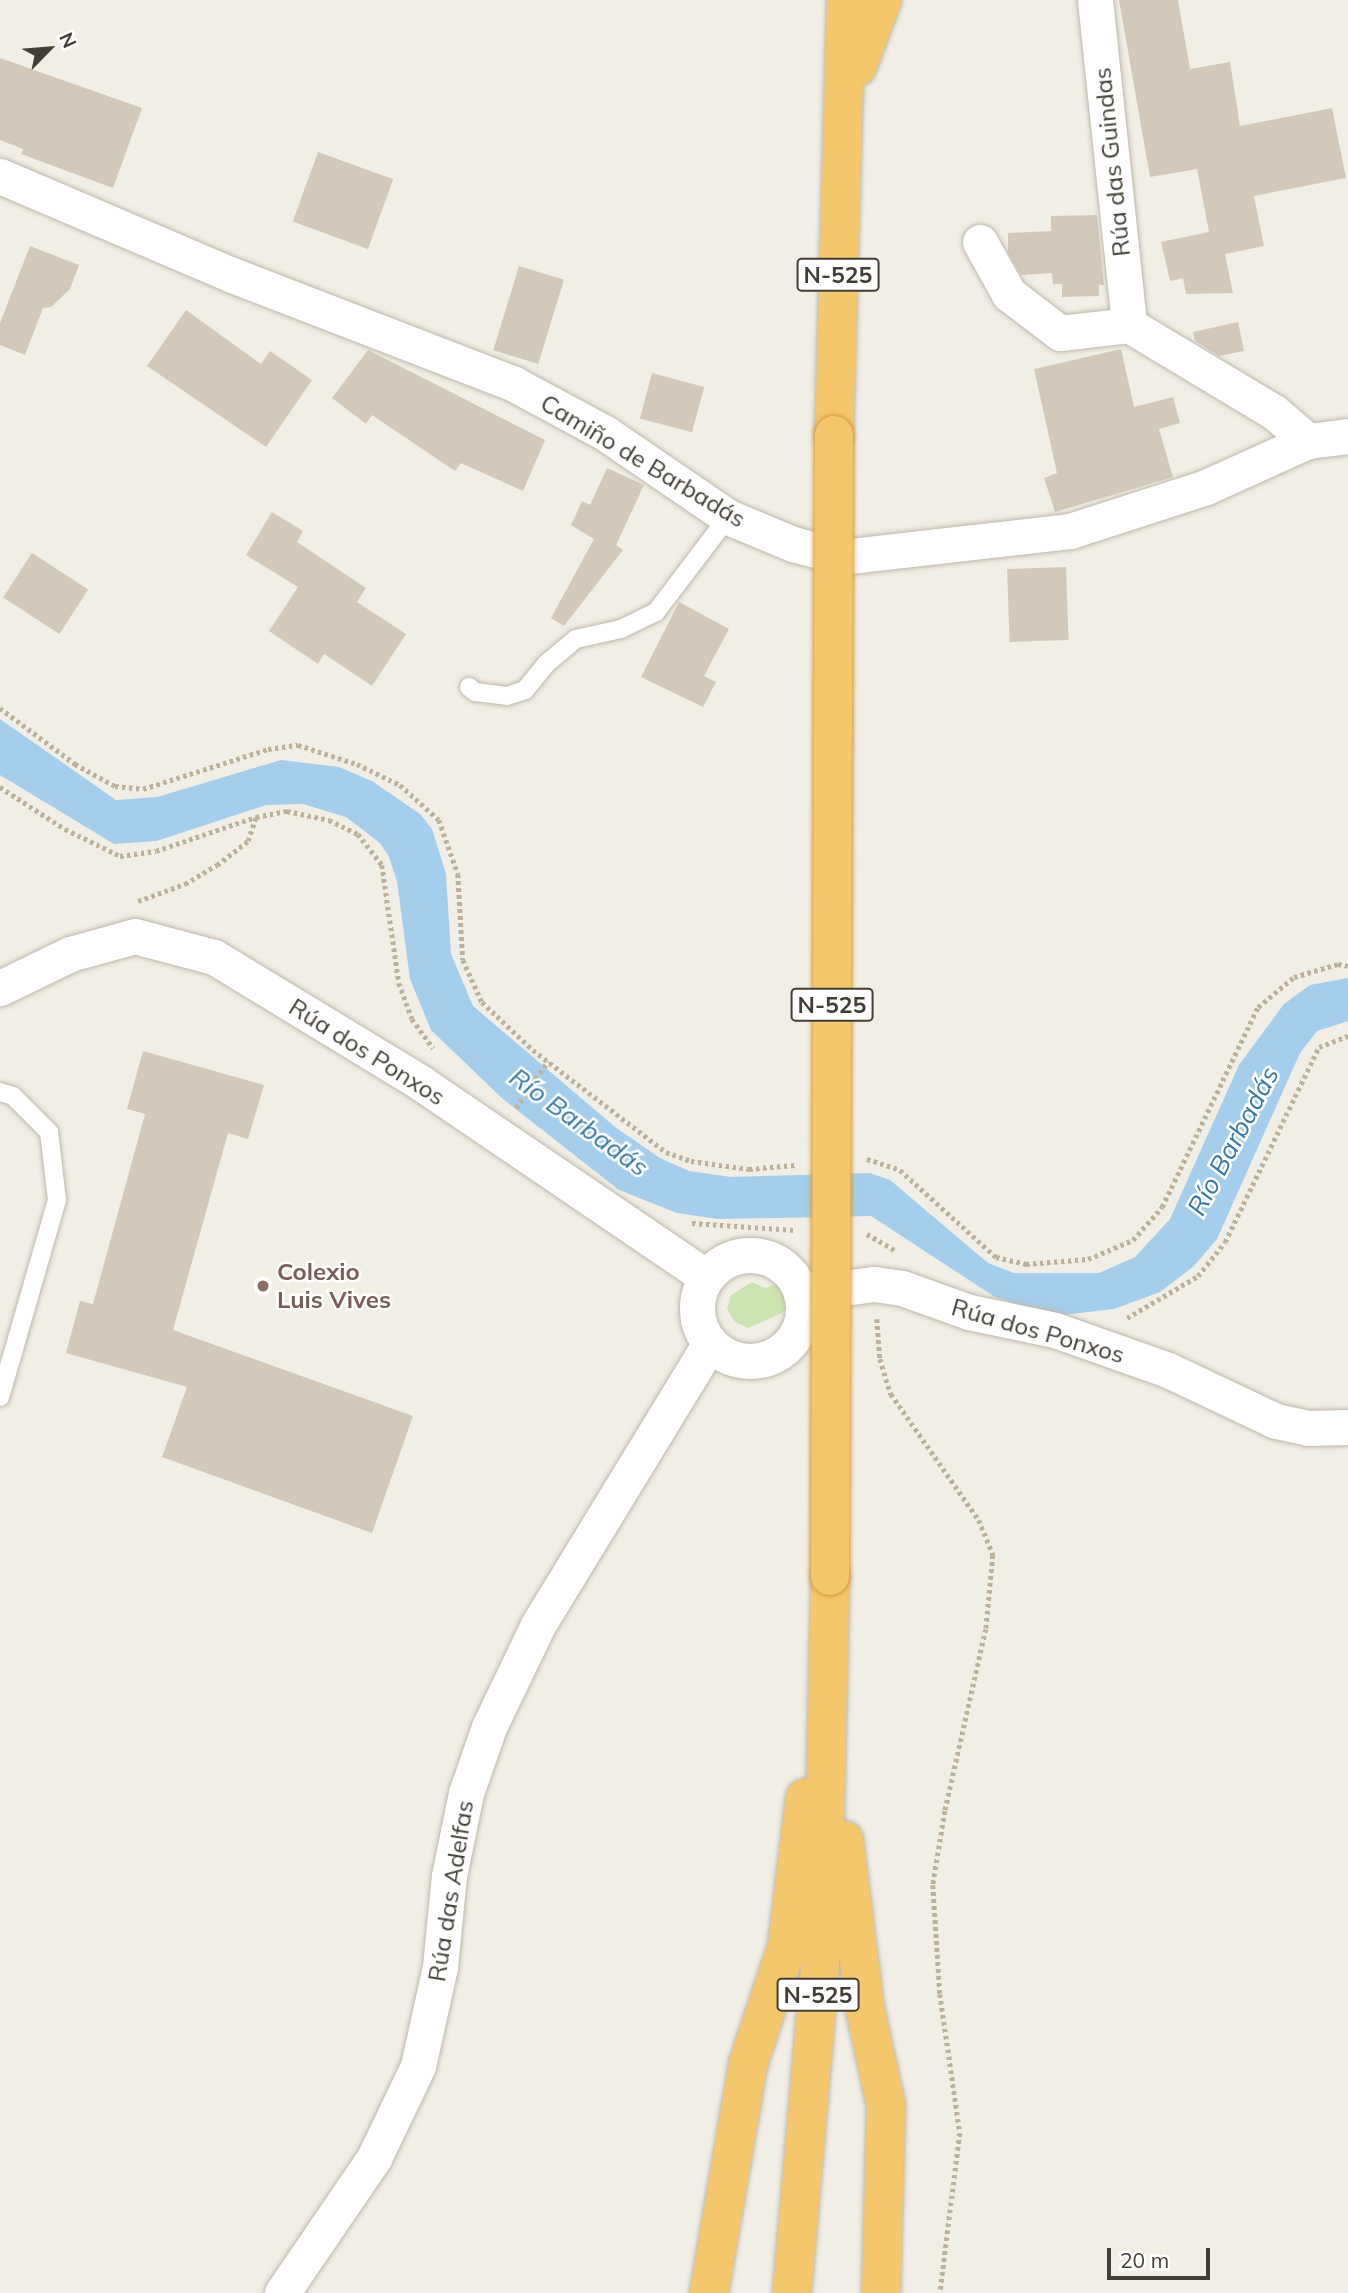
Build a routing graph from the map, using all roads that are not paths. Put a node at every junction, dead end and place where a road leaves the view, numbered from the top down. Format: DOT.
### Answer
graph roads {
  1 [pos="846,0"];
  2 [pos="883,0"];
  3 [pos="1095,0"];
  4 [pos="842,116"];
  5 [pos="0,176"];
  6 [pos="980,242"];
  7 [pos="1129,325"];
  8 [pos="1348,436"];
  9 [pos="1308,440"];
  10 [pos="728,517"];
  11 [pos="469,687"];
  12 [pos="0,988"];
  13 [pos="0,1092"];
  14 [pos="706,1277"];
  15 [pos="801,1294"];
  16 [pos="710,1343"];
  17 [pos="0,1396"];
  18 [pos="1348,1427"];
  19 [pos="828,1696"];
  20 [pos="282,2293"];
  21 [pos="709,2293"];
  22 [pos="792,2293"];
  23 [pos="881,2293"];
  1 -- 4 [label="highway, N-525"];
  2 -- 4 [label="highway"];
  3 -- 7 [label="street, Rúa das Guindas"];
  4 -- 19 [label="highway, N-525, bridge"];
  5 -- 10 [label="street, Camiño de Barbadás"];
  6 -- 7 [label="street"];
  7 -- 9 [label="street"];
  8 -- 9 [label="street, Camiño de Barbadás"];
  9 -- 10 [label="street, Camiño de Barbadás"];
  10 -- 11 [label="lane"];
  12 -- 14 [label="street, Rúa dos Ponxos"];
  13 -- 17 [label="lane"];
  14 -- 15 [label="street"];
  14 -- 16 [label="street"];
  15 -- 16 [label="street"];
  15 -- 18 [label="street, Rúa dos Ponxos"];
  16 -- 20 [label="street, Rúa das Adelfas"];
  19 -- 21 [label="highway"];
  19 -- 22 [label="highway, N-525"];
  19 -- 23 [label="highway"];
}
